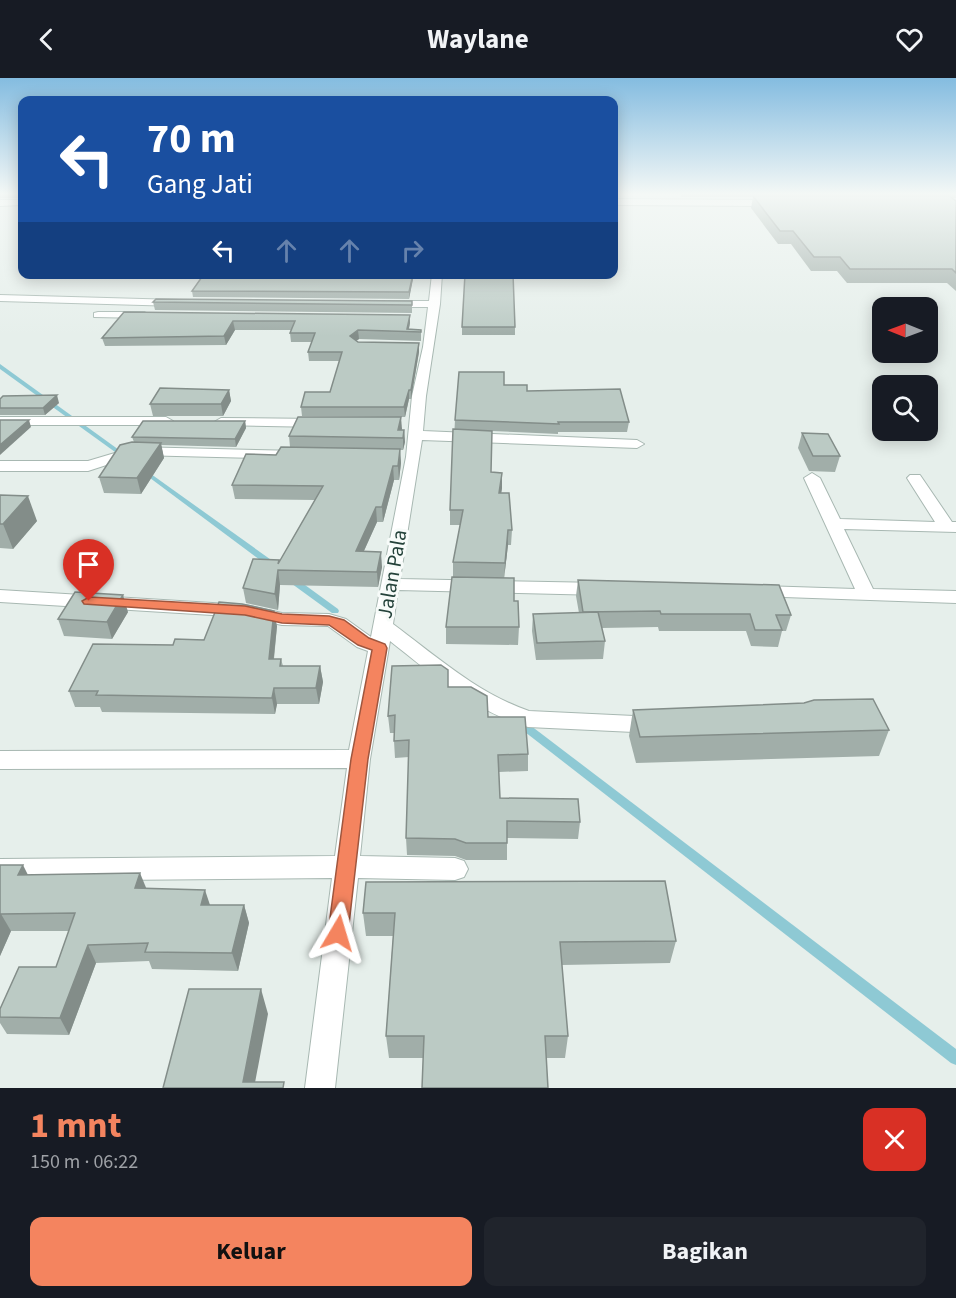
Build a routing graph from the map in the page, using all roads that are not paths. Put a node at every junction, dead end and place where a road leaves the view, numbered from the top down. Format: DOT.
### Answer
graph roads {
  1 [pos="436,279"];
  2 [pos="0,298"];
  3 [pos="192,303"];
  4 [pos="378,304"];
  5 [pos="428,313"];
  6 [pos="98,315"];
  7 [pos="155,316"];
  8 [pos="0,421"];
  9 [pos="182,421"];
  10 [pos="206,422"];
  11 [pos="334,423"];
  12 [pos="412,427"];
  13 [pos="637,444"];
  14 [pos="320,455"];
  15 [pos="0,466"];
  16 [pos="812,478"];
  17 [pos="915,478"];
  18 [pos="834,524"];
  19 [pos="951,527"];
  20 [pos="391,584"];
  21 [pos="617,589"];
  22 [pos="736,592"];
  23 [pos="867,595"];
  24 [pos="0,596"];
  25 [pos="956,597"];
  26 [pos="383,626"];
  27 [pos="380,648"];
  28 [pos="670,724"];
  29 [pos="359,759"];
  30 [pos="0,760"];
  31 [pos="346,867"];
  32 [pos="455,868"];
  33 [pos="0,870"];
  34 [pos="320,1088"];
  1 -- 5 [label="street, Jalan Pala"];
  2 -- 3 [label="street"];
  4 -- 5 [label="street"];
  5 -- 12 [label="street, Jalan Pala"];
  6 -- 7 [label="street"];
  8 -- 9 [label="street"];
  10 -- 11 [label="street"];
  12 -- 13 [label="street"];
  12 -- 20 [label="street, Jalan Pala"];
  14 -- 15 [label="street"];
  16 -- 18 [label="street"];
  17 -- 19 [label="street"];
  18 -- 19 [label="street"];
  18 -- 23 [label="street"];
  20 -- 21 [label="street"];
  20 -- 26 [label="street, Jalan Pala"];
  22 -- 23 [label="street"];
  23 -- 25 [label="street"];
  24 -- 27 [label="street"];
  26 -- 27 [label="street, Jalan Pala"];
  26 -- 28 [label="street"];
  27 -- 29 [label="street, Jalan Pala"];
  29 -- 30 [label="street"];
  29 -- 31 [label="street, Jalan Pala"];
  31 -- 32 [label="street"];
  31 -- 33 [label="street"];
  31 -- 34 [label="street, Jalan Pala"];
}
